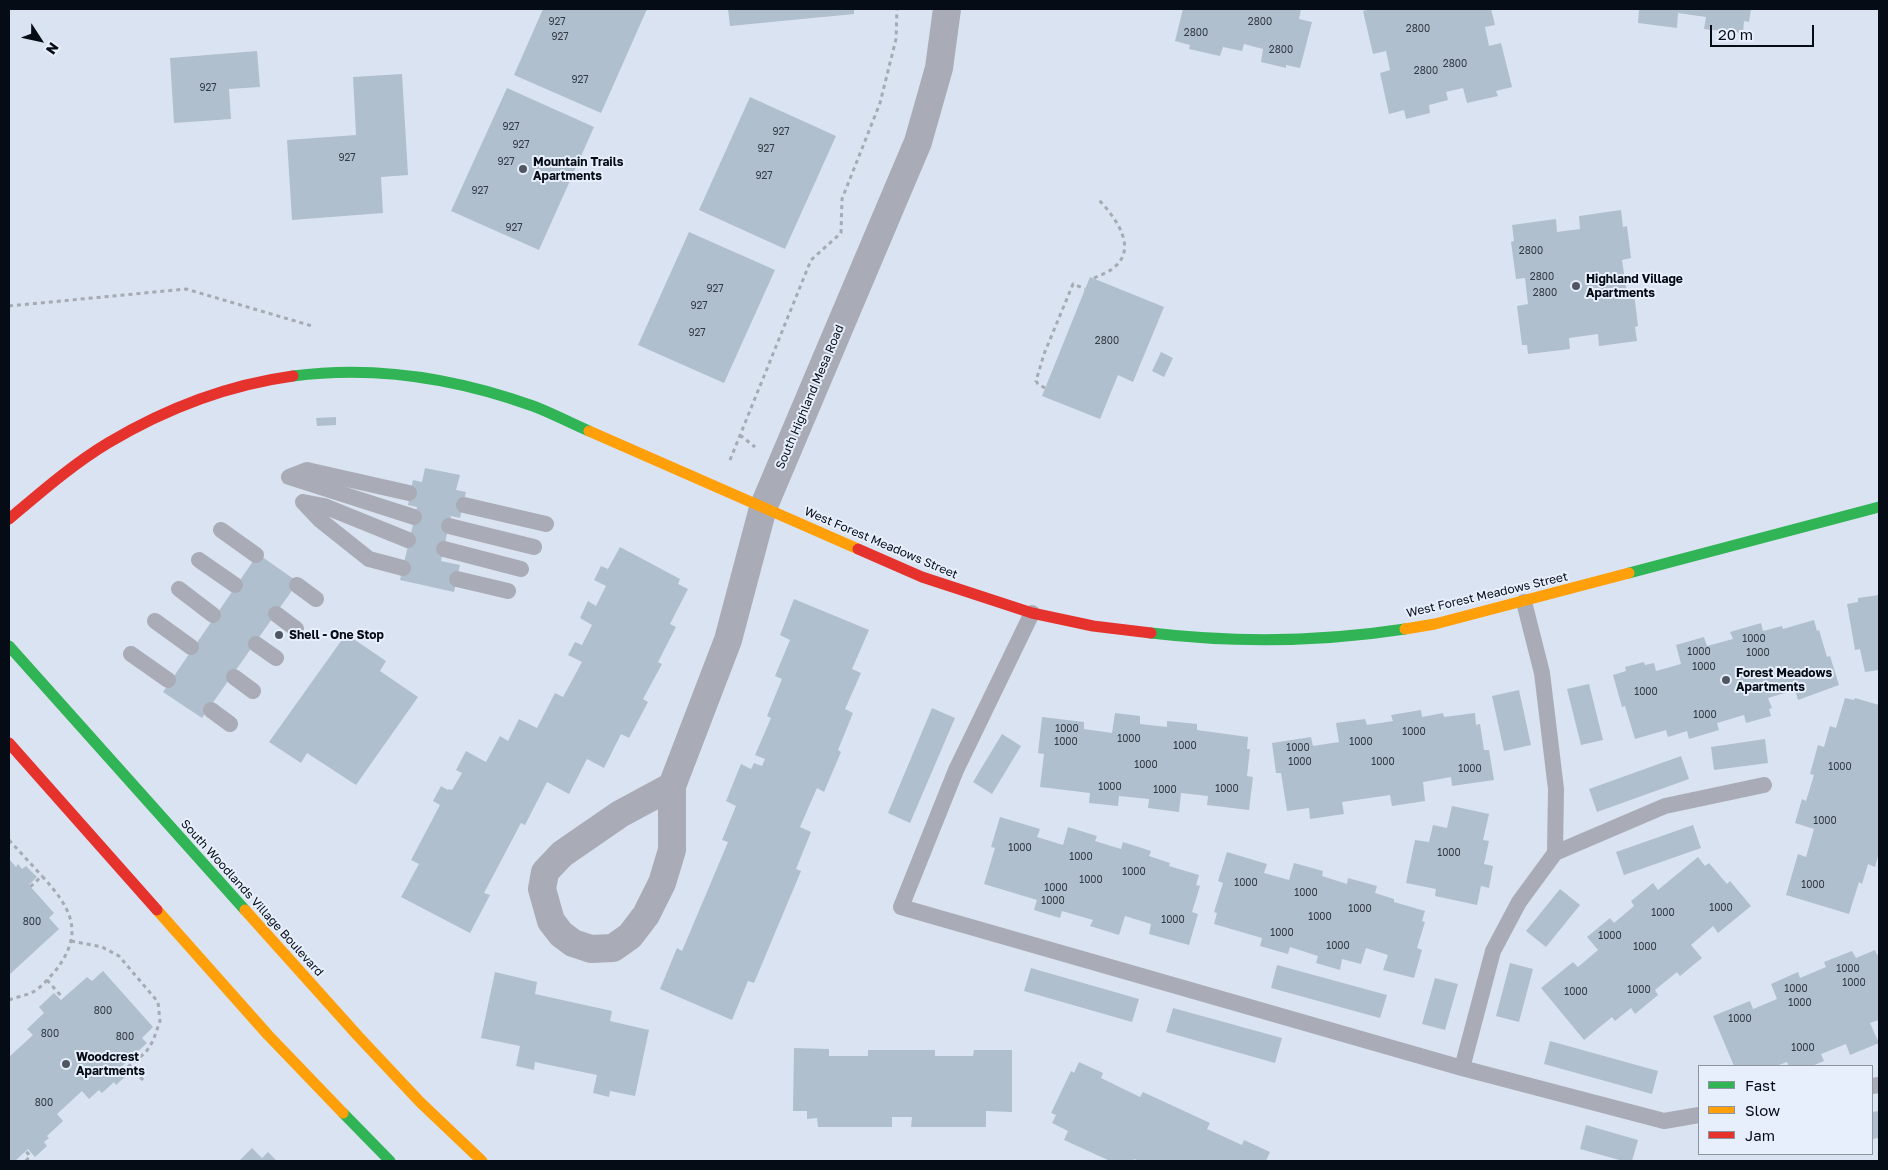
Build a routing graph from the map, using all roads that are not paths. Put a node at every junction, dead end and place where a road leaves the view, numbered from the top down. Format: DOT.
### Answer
graph roads {
  1 [pos="947,9"];
  2 [pos="409,493"];
  3 [pos="464,505"];
  4 [pos="1879,507"];
  5 [pos="763,508"];
  6 [pos="414,517"];
  7 [pos="9,519"];
  8 [pos="546,524"];
  9 [pos="450,526"];
  10 [pos="221,530"];
  11 [pos="408,540"];
  12 [pos="534,546"];
  13 [pos="444,549"];
  14 [pos="256,556"];
  15 [pos="199,560"];
  16 [pos="403,568"];
  17 [pos="521,569"];
  18 [pos="457,579"];
  19 [pos="235,585"];
  20 [pos="297,585"];
  21 [pos="178,590"];
  22 [pos="508,591"];
  23 [pos="316,599"];
  24 [pos="1524,602"];
  25 [pos="1032,613"];
  26 [pos="214,614"];
  27 [pos="276,614"];
  28 [pos="155,621"];
  29 [pos="296,629"];
  30 [pos="256,644"];
  31 [pos="9,646"];
  32 [pos="191,647"];
  33 [pos="132,654"];
  34 [pos="276,658"];
  35 [pos="234,677"];
  36 [pos="168,680"];
  37 [pos="253,691"];
  38 [pos="211,710"];
  39 [pos="230,724"];
  40 [pos="9,743"];
  41 [pos="1764,785"];
  42 [pos="672,786"];
  43 [pos="1555,853"];
  44 [pos="1462,1068"];
  45 [pos="1698,1115"];
  46 [pos="390,1161"];
  47 [pos="482,1161"];
  1 -- 5 [label="street, South Highland Mesa Road"];
  2 -- 6 [label="lane"];
  3 -- 8 [label="lane"];
  4 -- 24 [label="street, West Forest Meadows Street"];
  5 -- 7 [label="street, West Forest Meadows Street"];
  5 -- 25 [label="street, West Forest Meadows Street"];
  5 -- 42 [label="street, South Highland Mesa Road"];
  9 -- 12 [label="lane"];
  10 -- 14 [label="lane"];
  11 -- 16 [label="lane"];
  13 -- 17 [label="lane"];
  15 -- 19 [label="lane"];
  18 -- 22 [label="lane"];
  20 -- 23 [label="lane"];
  21 -- 26 [label="lane"];
  24 -- 25 [label="street, West Forest Meadows Street"];
  24 -- 43 [label="lane"];
  25 -- 44 [label="lane"];
  27 -- 29 [label="lane"];
  28 -- 32 [label="lane"];
  30 -- 34 [label="lane"];
  31 -- 47 [label="street, South Woodlands Village Boulevard"];
  33 -- 36 [label="lane"];
  35 -- 37 [label="lane"];
  38 -- 39 [label="lane"];
  40 -- 46 [label="street"];
  41 -- 43 [label="lane"];
  42 -- 42 [label="street, South Highland Mesa Road"];
  43 -- 44 [label="lane"];
  44 -- 45 [label="lane"];
}
